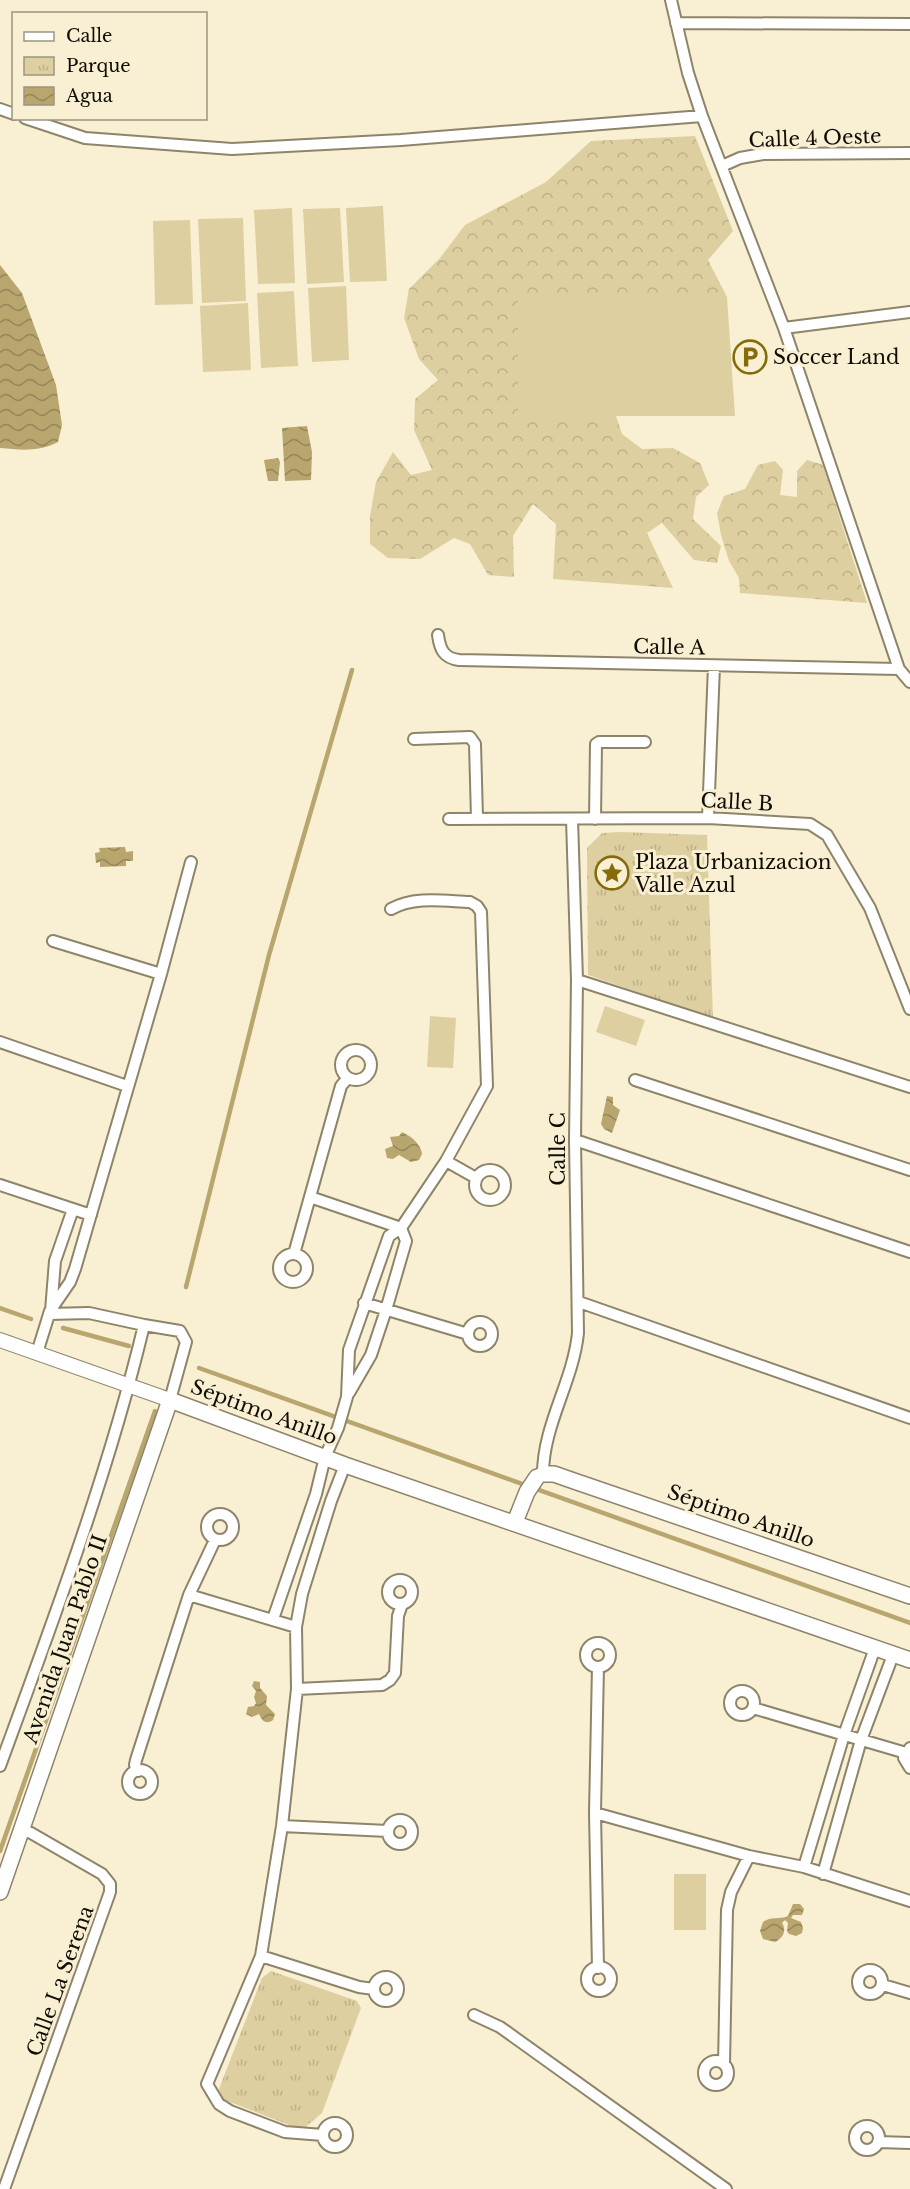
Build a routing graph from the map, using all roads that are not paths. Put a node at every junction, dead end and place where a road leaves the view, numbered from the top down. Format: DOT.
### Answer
graph roads {
  1 [pos="671,0"];
  2 [pos="676,23"];
  3 [pos="910,24"];
  4 [pos="702,116"];
  5 [pos="31,120"];
  6 [pos="910,153"];
  7 [pos="722,166"];
  8 [pos="910,312"];
  9 [pos="784,328"];
  10 [pos="438,635"];
  11 [pos="714,666"];
  12 [pos="899,669"];
  13 [pos="910,682"];
  14 [pos="414,739"];
  15 [pos="645,742"];
  16 [pos="477,818"];
  17 [pos="708,818"];
  18 [pos="449,819"];
  19 [pos="572,819"];
  20 [pos="595,819"];
  21 [pos="191,862"];
  22 [pos="391,909"];
  23 [pos="53,942"];
  24 [pos="161,974"];
  25 [pos="577,980"];
  26 [pos="910,1009"];
  27 [pos="0,1042"];
  28 [pos="347,1078"];
  29 [pos="635,1080"];
  30 [pos="128,1086"];
  31 [pos="910,1087"];
  32 [pos="575,1140"];
  33 [pos="446,1161"];
  34 [pos="910,1170"];
  35 [pos="476,1178"];
  36 [pos="0,1185"];
  37 [pos="310,1197"];
  38 [pos="73,1209"];
  39 [pos="91,1215"];
  40 [pos="401,1228"];
  41 [pos="910,1252"];
  42 [pos="294,1254"];
  43 [pos="579,1302"];
  44 [pos="364,1303"];
  45 [pos="386,1310"];
  46 [pos="50,1313"];
  47 [pos="144,1325"];
  48 [pos="468,1334"];
  49 [pos="0,1340"];
  50 [pos="37,1353"];
  51 [pos="130,1385"];
  52 [pos="170,1400"];
  53 [pos="346,1401"];
  54 [pos="910,1418"];
  55 [pos="326,1457"];
  56 [pos="345,1465"];
  57 [pos="540,1476"];
  58 [pos="515,1522"];
  59 [pos="215,1540"];
  60 [pos="189,1595"];
  61 [pos="910,1596"];
  62 [pos="402,1604"];
  63 [pos="273,1619"];
  64 [pos="296,1627"];
  65 [pos="875,1648"];
  66 [pos="893,1655"];
  67 [pos="910,1660"];
  68 [pos="598,1667"];
  69 [pos="297,1689"];
  70 [pos="753,1708"];
  71 [pos="844,1735"];
  72 [pos="861,1740"];
  73 [pos="908,1750"];
  74 [pos="0,1766"];
  75 [pos="910,1768"];
  76 [pos="138,1771"];
  77 [pos="595,1813"];
  78 [pos="282,1826"];
  79 [pos="21,1830"];
  80 [pos="388,1831"];
  81 [pos="749,1856"];
  82 [pos="804,1867"];
  83 [pos="823,1874"];
  84 [pos="0,1892"];
  85 [pos="910,1901"];
  86 [pos="261,1956"];
  87 [pos="598,1968"];
  88 [pos="882,1985"];
  89 [pos="374,1989"];
  90 [pos="910,1994"];
  91 [pos="474,2015"];
  92 [pos="724,2064"];
  93 [pos="323,2135"];
  94 [pos="878,2142"];
  95 [pos="910,2143"];
  96 [pos="4,2189"];
  97 [pos="726,2189"];
  1 -- 2 [label="street"];
  2 -- 3 [label="street"];
  2 -- 4 [label="street"];
  4 -- 5 [label="street"];
  4 -- 7 [label="street"];
  6 -- 7 [label="street, Calle 4 Oeste"];
  7 -- 9 [label="street"];
  8 -- 9 [label="street"];
  9 -- 12 [label="street"];
  10 -- 11 [label="street, Calle A"];
  11 -- 12 [label="street, Calle A"];
  11 -- 17 [label="street"];
  12 -- 13 [label="street"];
  14 -- 16 [label="street"];
  15 -- 20 [label="street"];
  16 -- 18 [label="street, Calle B"];
  16 -- 19 [label="street, Calle B"];
  17 -- 20 [label="street, Calle B"];
  17 -- 26 [label="street, Calle B"];
  19 -- 20 [label="street, Calle B"];
  19 -- 25 [label="street, Calle C"];
  21 -- 24 [label="street"];
  22 -- 33 [label="street"];
  23 -- 24 [label="street"];
  24 -- 30 [label="street"];
  25 -- 31 [label="street"];
  25 -- 32 [label="street, Calle C"];
  27 -- 30 [label="street"];
  28 -- 37 [label="street"];
  29 -- 34 [label="street"];
  30 -- 39 [label="street"];
  32 -- 41 [label="street"];
  32 -- 43 [label="street, Calle C"];
  33 -- 35 [label="street"];
  33 -- 40 [label="street"];
  36 -- 38 [label="street"];
  37 -- 40 [label="street"];
  37 -- 42 [label="street"];
  38 -- 39 [label="street"];
  38 -- 46 [label="street"];
  39 -- 46 [label="street"];
  40 -- 44 [label="street"];
  40 -- 45 [label="street"];
  43 -- 54 [label="street"];
  43 -- 57 [label="street, Calle C"];
  44 -- 45 [label="street"];
  44 -- 53 [label="street"];
  45 -- 48 [label="street"];
  45 -- 53 [label="street"];
  46 -- 47 [label="street"];
  46 -- 50 [label="street"];
  47 -- 51 [label="street"];
  47 -- 52 [label="street"];
  49 -- 50 [label="street, Séptimo Anillo"];
  50 -- 51 [label="street, Séptimo Anillo"];
  51 -- 52 [label="street, Séptimo Anillo"];
  51 -- 74 [label="street"];
  52 -- 55 [label="main road, Séptimo Anillo"];
  52 -- 79 [label="main road, Avenida Juan Pablo II"];
  53 -- 55 [label="street"];
  55 -- 56 [label="main road, Séptimo Anillo"];
  55 -- 63 [label="street"];
  56 -- 58 [label="main road, Séptimo Anillo"];
  56 -- 64 [label="street"];
  57 -- 58 [label="main road"];
  57 -- 61 [label="main road, Séptimo Anillo"];
  58 -- 65 [label="main road, Séptimo Anillo"];
  59 -- 60 [label="street"];
  60 -- 63 [label="street"];
  60 -- 76 [label="street"];
  62 -- 69 [label="street"];
  63 -- 64 [label="street"];
  64 -- 69 [label="street"];
  65 -- 66 [label="main road, Séptimo Anillo"];
  65 -- 71 [label="street"];
  66 -- 67 [label="main road, Séptimo Anillo"];
  66 -- 72 [label="street"];
  68 -- 77 [label="street"];
  69 -- 78 [label="street"];
  70 -- 71 [label="street"];
  71 -- 72 [label="street"];
  71 -- 82 [label="street"];
  72 -- 73 [label="street"];
  72 -- 83 [label="street"];
  73 -- 75 [label="street"];
  77 -- 81 [label="street"];
  77 -- 87 [label="street"];
  78 -- 80 [label="street"];
  78 -- 86 [label="street"];
  79 -- 84 [label="main road, Avenida Juan Pablo II"];
  79 -- 96 [label="street, Calle La Serena"];
  81 -- 82 [label="street"];
  81 -- 92 [label="street"];
  82 -- 83 [label="street"];
  83 -- 85 [label="street"];
  86 -- 89 [label="street"];
  86 -- 93 [label="street"];
  88 -- 90 [label="street"];
  91 -- 97 [label="street"];
  94 -- 95 [label="street"];
}
